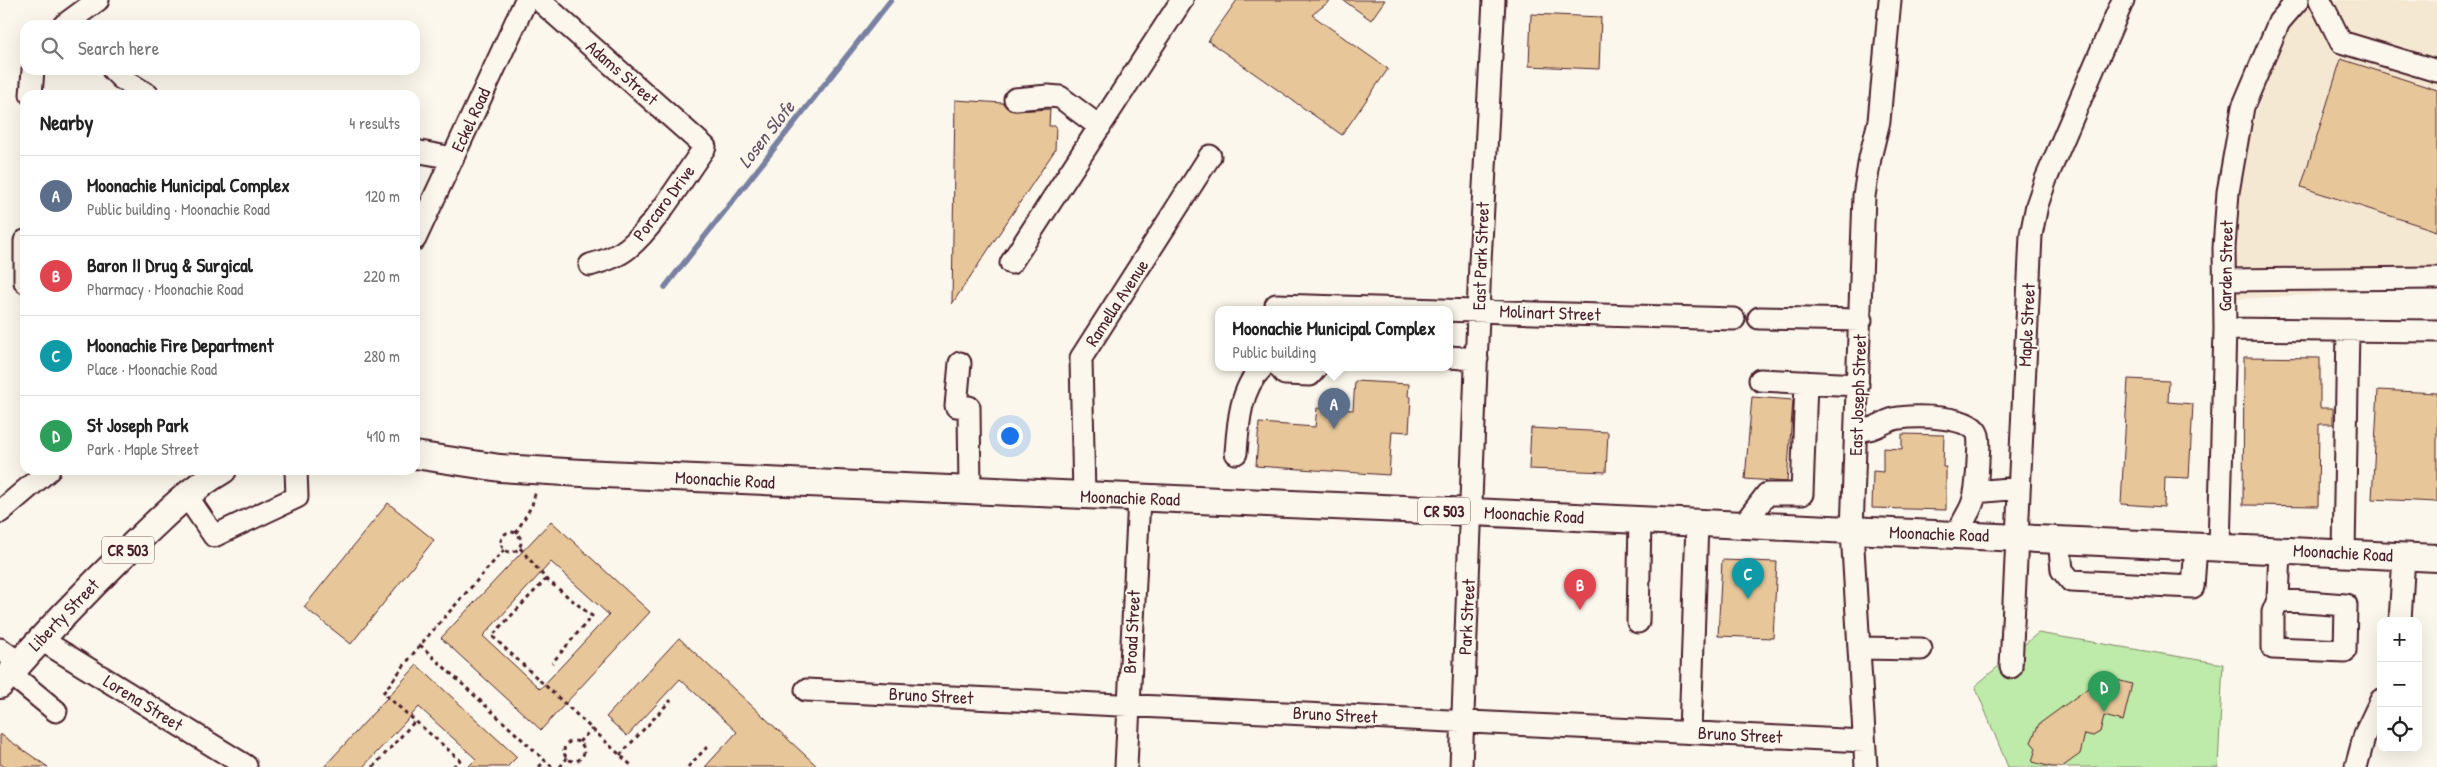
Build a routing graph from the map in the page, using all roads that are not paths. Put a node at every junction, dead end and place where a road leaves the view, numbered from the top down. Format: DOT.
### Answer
graph roads {
  1 [pos="526,0"];
  2 [pos="539,0"];
  3 [pos="1182,0"];
  4 [pos="1494,0"];
  5 [pos="1886,0"];
  6 [pos="1890,0"];
  7 [pos="2123,0"];
  8 [pos="2298,0"];
  9 [pos="2320,0"];
  10 [pos="89,12"];
  11 [pos="74,20"];
  12 [pos="1886,24"];
  13 [pos="2437,71"];
  14 [pos="33,75"];
  15 [pos="118,75"];
  16 [pos="31,90"];
  17 [pos="140,90"];
  18 [pos="1015,99"];
  19 [pos="1100,127"];
  20 [pos="705,147"];
  21 [pos="420,152"];
  22 [pos="1210,156"];
  23 [pos="453,158"];
  24 [pos="420,228"];
  25 [pos="1011,263"];
  26 [pos="590,265"];
  27 [pos="2437,278"];
  28 [pos="2224,280"];
  29 [pos="1276,305"];
  30 [pos="1310,306"];
  31 [pos="1453,310"];
  32 [pos="1479,311"];
  33 [pos="1734,318"];
  34 [pos="1759,318"];
  35 [pos="1861,320"];
  36 [pos="2225,329"];
  37 [pos="2348,330"];
  38 [pos="2437,331"];
  39 [pos="1453,357"];
  40 [pos="1477,359"];
  41 [pos="960,363"];
  42 [pos="1260,371"];
  43 [pos="1282,371"];
  44 [pos="1313,371"];
  45 [pos="1760,380"];
  46 [pos="1806,382"];
  47 [pos="1858,385"];
  48 [pos="1856,430"];
  49 [pos="1236,452"];
  50 [pos="420,456"];
  51 [pos="43,475"];
  52 [pos="216,475"];
  53 [pos="296,475"];
  54 [pos="2019,488"];
  55 [pos="970,491"];
  56 [pos="1975,492"];
  57 [pos="186,495"];
  58 [pos="1084,496"];
  59 [pos="1138,498"];
  60 [pos="0,512"];
  61 [pos="1472,512"];
  62 [pos="1640,520"];
  63 [pos="1697,523"];
  64 [pos="1743,525"];
  65 [pos="1852,530"];
  66 [pos="1958,535"];
  67 [pos="2017,537"];
  68 [pos="2059,539"];
  69 [pos="2207,547"];
  70 [pos="2280,550"];
  71 [pos="2344,553"];
  72 [pos="2404,556"];
  73 [pos="2437,558"];
  74 [pos="2278,600"];
  75 [pos="2400,617"];
  76 [pos="1638,622"];
  77 [pos="40,639"];
  78 [pos="1858,648"];
  79 [pos="1922,649"];
  80 [pos="2010,667"];
  81 [pos="7,668"];
  82 [pos="806,690"];
  83 [pos="1129,706"];
  84 [pos="2378,707"];
  85 [pos="56,711"];
  86 [pos="1463,721"];
  87 [pos="1690,732"];
  88 [pos="1864,741"];
  89 [pos="246,766"];
  90 [pos="1126,767"];
  91 [pos="1461,767"];
  92 [pos="1866,767"];
  93 [pos="2356,767"];
  1 -- 23 [label="street, Eckel Road"];
  2 -- 20 [label="street, Adams Street"];
  3 -- 19 [label="street"];
  4 -- 32 [label="street, East Park Street"];
  5 -- 12 [label="street, East Joseph Street"];
  6 -- 12 [label="street, East Joseph Street"];
  7 -- 54 [label="street, Maple Street"];
  8 -- 28 [label="street, Garden Street"];
  9 -- 13 [label="street"];
  10 -- 11 [label="street"];
  12 -- 35 [label="street, East Joseph Street"];
  14 -- 16 [label="street"];
  15 -- 17 [label="street"];
  18 -- 19 [label="street"];
  19 -- 25 [label="street"];
  20 -- 26 [label="street, Porcaro Drive"];
  21 -- 23 [label="street"];
  22 -- 58 [label="street, Ramella Avenue"];
  23 -- 24 [label="street, Eckel Road"];
  27 -- 28 [label="street"];
  28 -- 36 [label="street, Garden Street"];
  29 -- 30 [label="street, Molinart Street"];
  31 -- 32 [label="street, Molinart Street"];
  32 -- 33 [label="street, Molinart Street"];
  32 -- 40 [label="street, East Park Street"];
  34 -- 35 [label="street"];
  35 -- 47 [label="street, East Joseph Street"];
  36 -- 37 [label="street"];
  36 -- 69 [label="street, Garden Street"];
  37 -- 38 [label="street"];
  37 -- 71 [label="street"];
  39 -- 40 [label="street"];
  40 -- 61 [label="street, East Park Street"];
  41 -- 55 [label="street"];
  42 -- 49 [label="street"];
  43 -- 44 [label="street"];
  45 -- 46 [label="street"];
  46 -- 47 [label="street"];
  46 -- 64 [label="street"];
  47 -- 48 [label="street, East Joseph Street"];
  48 -- 56 [label="street"];
  48 -- 65 [label="street, East Joseph Street"];
  50 -- 55 [label="main road, Moonachie Road / CR 503"];
  51 -- 60 [label="street"];
  52 -- 57 [label="main road, Liberty Street / CR 503"];
  53 -- 57 [label="street"];
  54 -- 56 [label="street"];
  54 -- 67 [label="street, Maple Street"];
  55 -- 58 [label="main road, Moonachie Road / CR 503"];
  56 -- 66 [label="street"];
  57 -- 77 [label="main road, Liberty Street / CR 503"];
  58 -- 59 [label="main road, Moonachie Road / CR 503"];
  59 -- 61 [label="main road, Moonachie Road / CR 503"];
  59 -- 83 [label="street, Broad Street"];
  61 -- 62 [label="main road, Moonachie Road / CR 503"];
  61 -- 86 [label="street, Park Street"];
  62 -- 63 [label="main road, Moonachie Road / CR 503"];
  62 -- 76 [label="street"];
  63 -- 64 [label="main road, Moonachie Road / CR 503"];
  63 -- 87 [label="street"];
  64 -- 65 [label="main road, Moonachie Road / CR 503"];
  65 -- 66 [label="main road, Moonachie Road / CR 503"];
  65 -- 78 [label="street, East Joseph Street"];
  66 -- 67 [label="main road, Moonachie Road / CR 503"];
  67 -- 68 [label="main road, Moonachie Road / CR 503"];
  67 -- 80 [label="street, Maple Street"];
  68 -- 69 [label="main road, Moonachie Road / CR 503"];
  68 -- 69 [label="street, Garden Street"];
  69 -- 70 [label="main road, Moonachie Road / CR 503"];
  70 -- 71 [label="main road, Moonachie Road / CR 503"];
  70 -- 74 [label="street"];
  71 -- 72 [label="main road, Moonachie Road / CR 503"];
  72 -- 73 [label="main road, Moonachie Road / CR 503"];
  72 -- 75 [label="street"];
  77 -- 81 [label="main road, Liberty Street / CR 503"];
  77 -- 89 [label="street, Lorena Street"];
  78 -- 79 [label="street"];
  78 -- 88 [label="street, East Joseph Street"];
  81 -- 85 [label="street"];
  82 -- 83 [label="street, Bruno Street"];
  83 -- 86 [label="street, Bruno Street"];
  83 -- 90 [label="street, Broad Street"];
  84 -- 93 [label="street"];
  86 -- 87 [label="street, Bruno Street"];
  86 -- 91 [label="street, Park Street"];
  87 -- 88 [label="street, Bruno Street"];
  88 -- 92 [label="street, East Joseph Street"];
}
